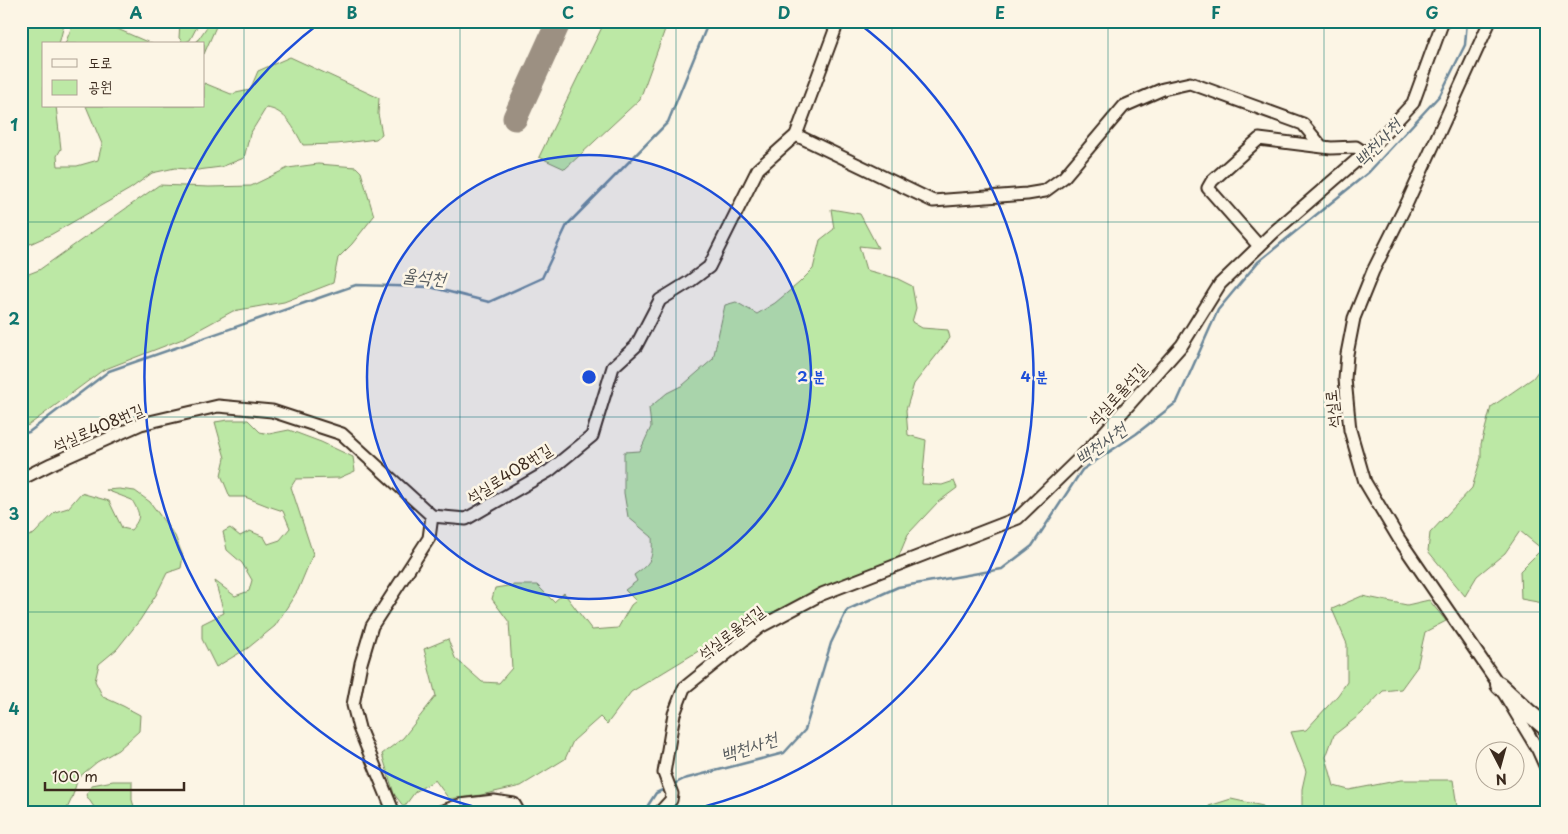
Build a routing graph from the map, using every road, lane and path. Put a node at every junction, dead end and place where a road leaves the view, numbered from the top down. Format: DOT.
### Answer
graph roads {
  1 [pos="834,21"];
  2 [pos="1443,21"];
  3 [pos="1484,21"];
  4 [pos="1490,21"];
  5 [pos="1482,38"];
  6 [pos="796,135"];
  7 [pos="1321,146"];
  8 [pos="1365,153"];
  9 [pos="1259,246"];
  10 [pos="21,479"];
  11 [pos="432,516"];
  12 [pos="1499,685"];
  13 [pos="1547,728"];
  14 [pos="1547,770"];
  15 [pos="394,813"];
  16 [pos="437,813"];
  17 [pos="519,813"];
  18 [pos="659,813"];
  1 -- 6 [label="street, 석실로408번길"];
  2 -- 8 [label="street, 석실로율석길"];
  3 -- 5 [label="street"];
  4 -- 5 [label="street, 석실로"];
  5 -- 12 [label="street, 석실로"];
  6 -- 7 [label="street"];
  6 -- 11 [label="street, 석실로408번길"];
  7 -- 8 [label="street"];
  7 -- 9 [label="street"];
  8 -- 9 [label="street, 석실로율석길"];
  9 -- 18 [label="street, 석실로율석길"];
  10 -- 11 [label="street, 석실로408번길"];
  11 -- 15 [label="street"];
  12 -- 13 [label="highway"];
  12 -- 14 [label="street, 석실로"];
  16 -- 17 [label="street"];
}
